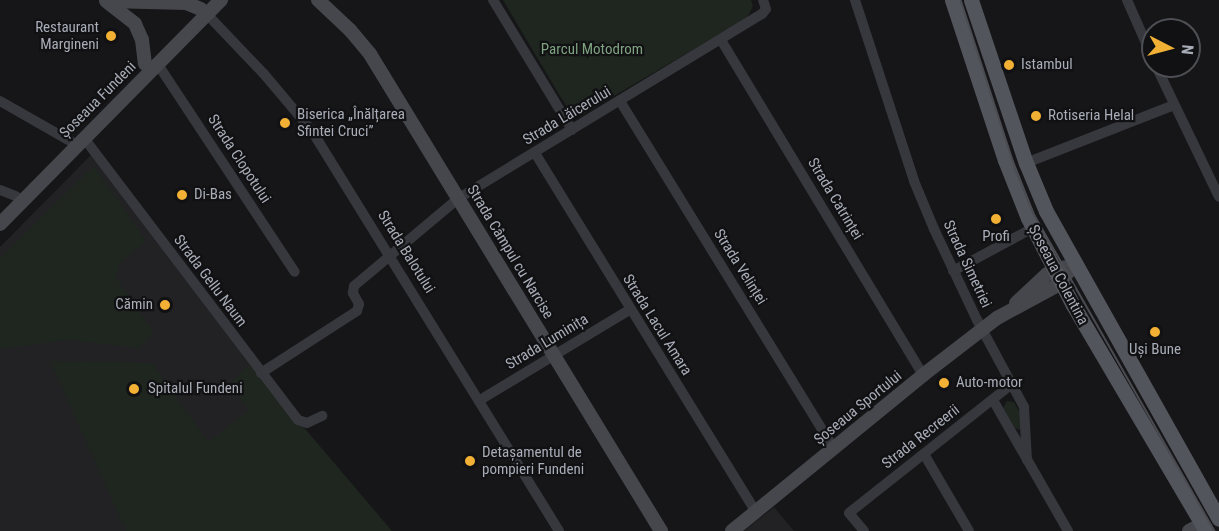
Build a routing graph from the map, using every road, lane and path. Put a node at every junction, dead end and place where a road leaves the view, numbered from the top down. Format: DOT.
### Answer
graph roads {
  1 [pos="221,0"];
  2 [pos="318,0"];
  3 [pos="493,0"];
  4 [pos="855,0"];
  5 [pos="952,0"];
  6 [pos="971,0"];
  7 [pos="1127,0"];
  8 [pos="106,1"];
  9 [pos="764,5"];
  10 [pos="206,8"];
  11 [pos="1141,32"];
  12 [pos="721,40"];
  13 [pos="151,64"];
  14 [pos="1162,78"];
  15 [pos="0,101"];
  16 [pos="620,102"];
  17 [pos="1174,105"];
  18 [pos="572,130"];
  19 [pos="84,138"];
  20 [pos="70,141"];
  21 [pos="535,153"];
  22 [pos="1026,163"];
  23 [pos="0,190"];
  24 [pos="16,196"];
  25 [pos="1219,197"];
  26 [pos="459,198"];
  27 [pos="0,212"];
  28 [pos="0,224"];
  29 [pos="1033,228"];
  30 [pos="390,255"];
  31 [pos="1076,264"];
  32 [pos="953,271"];
  33 [pos="295,272"];
  34 [pos="1057,276"];
  35 [pos="630,310"];
  36 [pos="982,330"];
  37 [pos="553,356"];
  38 [pos="261,373"];
  39 [pos="923,375"];
  40 [pos="1012,384"];
  41 [pos="480,400"];
  42 [pos="993,400"];
  43 [pos="322,416"];
  44 [pos="834,449"];
  45 [pos="924,454"];
  46 [pos="1027,460"];
  47 [pos="1217,510"];
  48 [pos="756,512"];
  49 [pos="1199,529"];
  50 [pos="559,531"];
  51 [pos="661,531"];
  52 [pos="732,531"];
  53 [pos="864,531"];
  54 [pos="969,531"];
  55 [pos="1068,531"];
  1 -- 10 [label="street, Șoseaua Fundeni"];
  2 -- 26 [label="street, Strada Câmpul cu Narcise"];
  3 -- 18 [label="street"];
  4 -- 32 [label="street, Strada Simetriei"];
  5 -- 29 [label="main road, Șoseaua Colentina"];
  6 -- 22 [label="main road, Șoseaua Colentina"];
  7 -- 11 [label="street"];
  8 -- 10 [label="street"];
  8 -- 13 [label="street"];
  9 -- 12 [label="street, Strada Lăicerului"];
  10 -- 13 [label="street, Șoseaua Fundeni"];
  10 -- 30 [label="street, Strada Balotului"];
  12 -- 16 [label="street, Strada Lăicerului"];
  12 -- 39 [label="street, Strada Catrinței"];
  13 -- 19 [label="street, Șoseaua Fundeni"];
  13 -- 20 [label="street, Șoseaua Fundeni"];
  13 -- 33 [label="street, Strada Clopotului"];
  14 -- 17 [label="street"];
  15 -- 20 [label="street"];
  16 -- 18 [label="street, Strada Lăicerului"];
  16 -- 44 [label="street, Strada Velinței"];
  17 -- 22 [label="street"];
  17 -- 25 [label="street"];
  18 -- 21 [label="street, Strada Lăicerului"];
  19 -- 28 [label="street, Șoseaua Fundeni"];
  19 -- 38 [label="street, Strada Gellu Naum"];
  20 -- 24 [label="street, Șoseaua Fundeni"];
  21 -- 26 [label="street, Strada Lăicerului"];
  21 -- 35 [label="street, Strada Lacul Amara"];
  22 -- 31 [label="main road, Șoseaua Colentina"];
  23 -- 24 [label="street"];
  24 -- 27 [label="street, Șoseaua Fundeni"];
  26 -- 30 [label="street, Strada Lăicerului"];
  26 -- 37 [label="street, Strada Câmpul cu Narcise"];
  29 -- 32 [label="street"];
  29 -- 34 [label="main road, Șoseaua Colentina"];
  30 -- 38 [label="street"];
  30 -- 41 [label="street, Strada Balotului"];
  31 -- 34 [label="street, Șoseaua Sportului"];
  31 -- 47 [label="main road, Șoseaua Colentina"];
  32 -- 36 [label="street, Strada Simetriei"];
  34 -- 36 [label="street, Șoseaua Sportului"];
  34 -- 49 [label="main road, Șoseaua Colentina"];
  35 -- 37 [label="street, Strada Luminița"];
  35 -- 48 [label="street, Strada Lacul Amara"];
  36 -- 39 [label="street, Șoseaua Sportului"];
  36 -- 40 [label="street, Strada Simetriei"];
  37 -- 41 [label="street, Strada Luminița"];
  37 -- 51 [label="street, Strada Câmpul cu Narcise"];
  38 -- 43 [label="street, Strada Gellu Naum"];
  39 -- 44 [label="street, Șoseaua Sportului"];
  40 -- 42 [label="street, Strada Recreerii"];
  40 -- 46 [label="street, Strada Simetriei"];
  41 -- 50 [label="street, Strada Balotului"];
  42 -- 45 [label="street, Strada Recreerii"];
  42 -- 46 [label="street"];
  44 -- 48 [label="street, Șoseaua Sportului"];
  45 -- 53 [label="street, Strada Recreerii"];
  45 -- 54 [label="street"];
  46 -- 55 [label="street, Strada Simetriei"];
  48 -- 52 [label="street, Șoseaua Sportului"];
}
